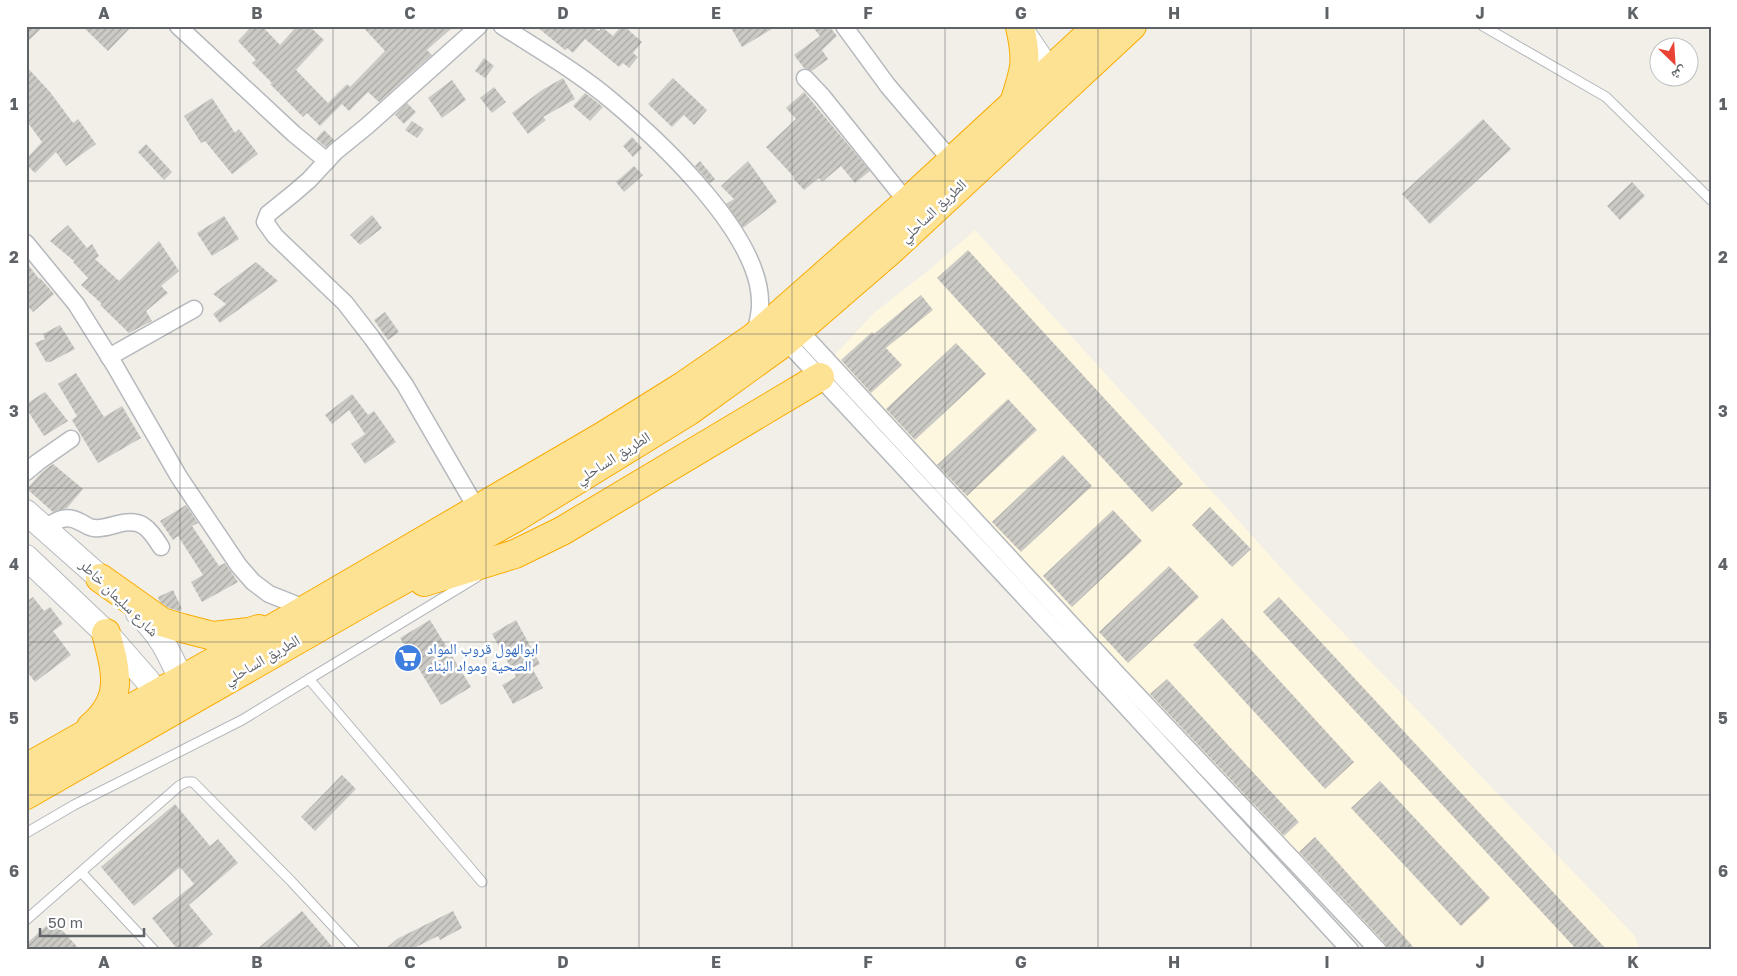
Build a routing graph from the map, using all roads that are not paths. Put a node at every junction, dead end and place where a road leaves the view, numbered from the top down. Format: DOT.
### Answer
graph roads {
  1 [pos="178,26"];
  2 [pos="479,26"];
  3 [pos="502,26"];
  4 [pos="844,26"];
  5 [pos="1025,26"];
  6 [pos="1098,26"];
  7 [pos="1132,26"];
  8 [pos="1483,26"];
  9 [pos="1062,76"];
  10 [pos="805,78"];
  11 [pos="1014,104"];
  12 [pos="951,160"];
  13 [pos="327,161"];
  14 [pos="1711,200"];
  15 [pos="907,202"];
  16 [pos="26,242"];
  17 [pos="194,309"];
  18 [pos="792,335"];
  19 [pos="754,337"];
  20 [pos="109,357"];
  21 [pos="820,377"];
  22 [pos="71,439"];
  23 [pos="26,472"];
  24 [pos="477,508"];
  25 [pos="26,512"];
  26 [pos="45,528"];
  27 [pos="161,547"];
  28 [pos="515,554"];
  29 [pos="26,557"];
  30 [pos="100,578"];
  31 [pos="372,597"];
  32 [pos="298,614"];
  33 [pos="106,633"];
  34 [pos="309,679"];
  35 [pos="1114,681"];
  36 [pos="186,690"];
  37 [pos="161,704"];
  38 [pos="71,744"];
  39 [pos="26,768"];
  40 [pos="26,795"];
  41 [pos="26,833"];
  42 [pos="81,872"];
  43 [pos="482,882"];
  44 [pos="1319,889"];
  45 [pos="1306,902"];
  46 [pos="26,920"];
  47 [pos="154,950"];
  48 [pos="355,950"];
  49 [pos="1350,950"];
  50 [pos="1378,950"];
  1 -- 13 [label="street"];
  2 -- 13 [label="street"];
  3 -- 19 [label="street"];
  4 -- 12 [label="street"];
  5 -- 9 [label="main road"];
  5 -- 11 [label="highway"];
  6 -- 9 [label="highway, الطريق الساحلي"];
  7 -- 9 [label="highway, الطريق الساحلي"];
  8 -- 14 [label="lane"];
  9 -- 11 [label="highway, الطريق الساحلي"];
  9 -- 18 [label="highway, الطريق الساحلي"];
  10 -- 15 [label="street"];
  11 -- 12 [label="highway, الطريق الساحلي"];
  12 -- 15 [label="highway, الطريق الساحلي"];
  13 -- 24 [label="street"];
  15 -- 19 [label="highway, الطريق الساحلي"];
  16 -- 20 [label="street"];
  17 -- 20 [label="street"];
  18 -- 21 [label="street"];
  18 -- 31 [label="highway, الطريق الساحلي"];
  18 -- 35 [label="street"];
  19 -- 24 [label="highway, الطريق الساحلي"];
  20 -- 32 [label="street"];
  21 -- 28 [label="highway"];
  21 -- 35 [label="street"];
  22 -- 23 [label="street"];
  24 -- 32 [label="highway, الطريق الساحلي"];
  25 -- 26 [label="main road, شارع سليمان خاطر"];
  26 -- 27 [label="street"];
  26 -- 30 [label="main road, شارع سليمان خاطر"];
  28 -- 31 [label="highway"];
  28 -- 34 [label="lane"];
  29 -- 33 [label="main road"];
  30 -- 32 [label="highway"];
  30 -- 36 [label="main road, شارع سليمان خاطر"];
  31 -- 36 [label="highway, الطريق الساحلي"];
  32 -- 36 [label="highway, الطريق الساحلي"];
  33 -- 37 [label="main road"];
  33 -- 38 [label="highway"];
  34 -- 41 [label="lane"];
  34 -- 43 [label="lane"];
  35 -- 44 [label="street"];
  35 -- 45 [label="street"];
  36 -- 37 [label="highway, الطريق الساحلي"];
  37 -- 38 [label="highway, الطريق الساحلي"];
  37 -- 40 [label="highway, الطريق الساحلي"];
  38 -- 39 [label="highway, الطريق الساحلي"];
  42 -- 46 [label="lane"];
  42 -- 47 [label="lane"];
  42 -- 48 [label="lane"];
  44 -- 45 [label="street"];
  44 -- 50 [label="street"];
  45 -- 49 [label="street"];
}
